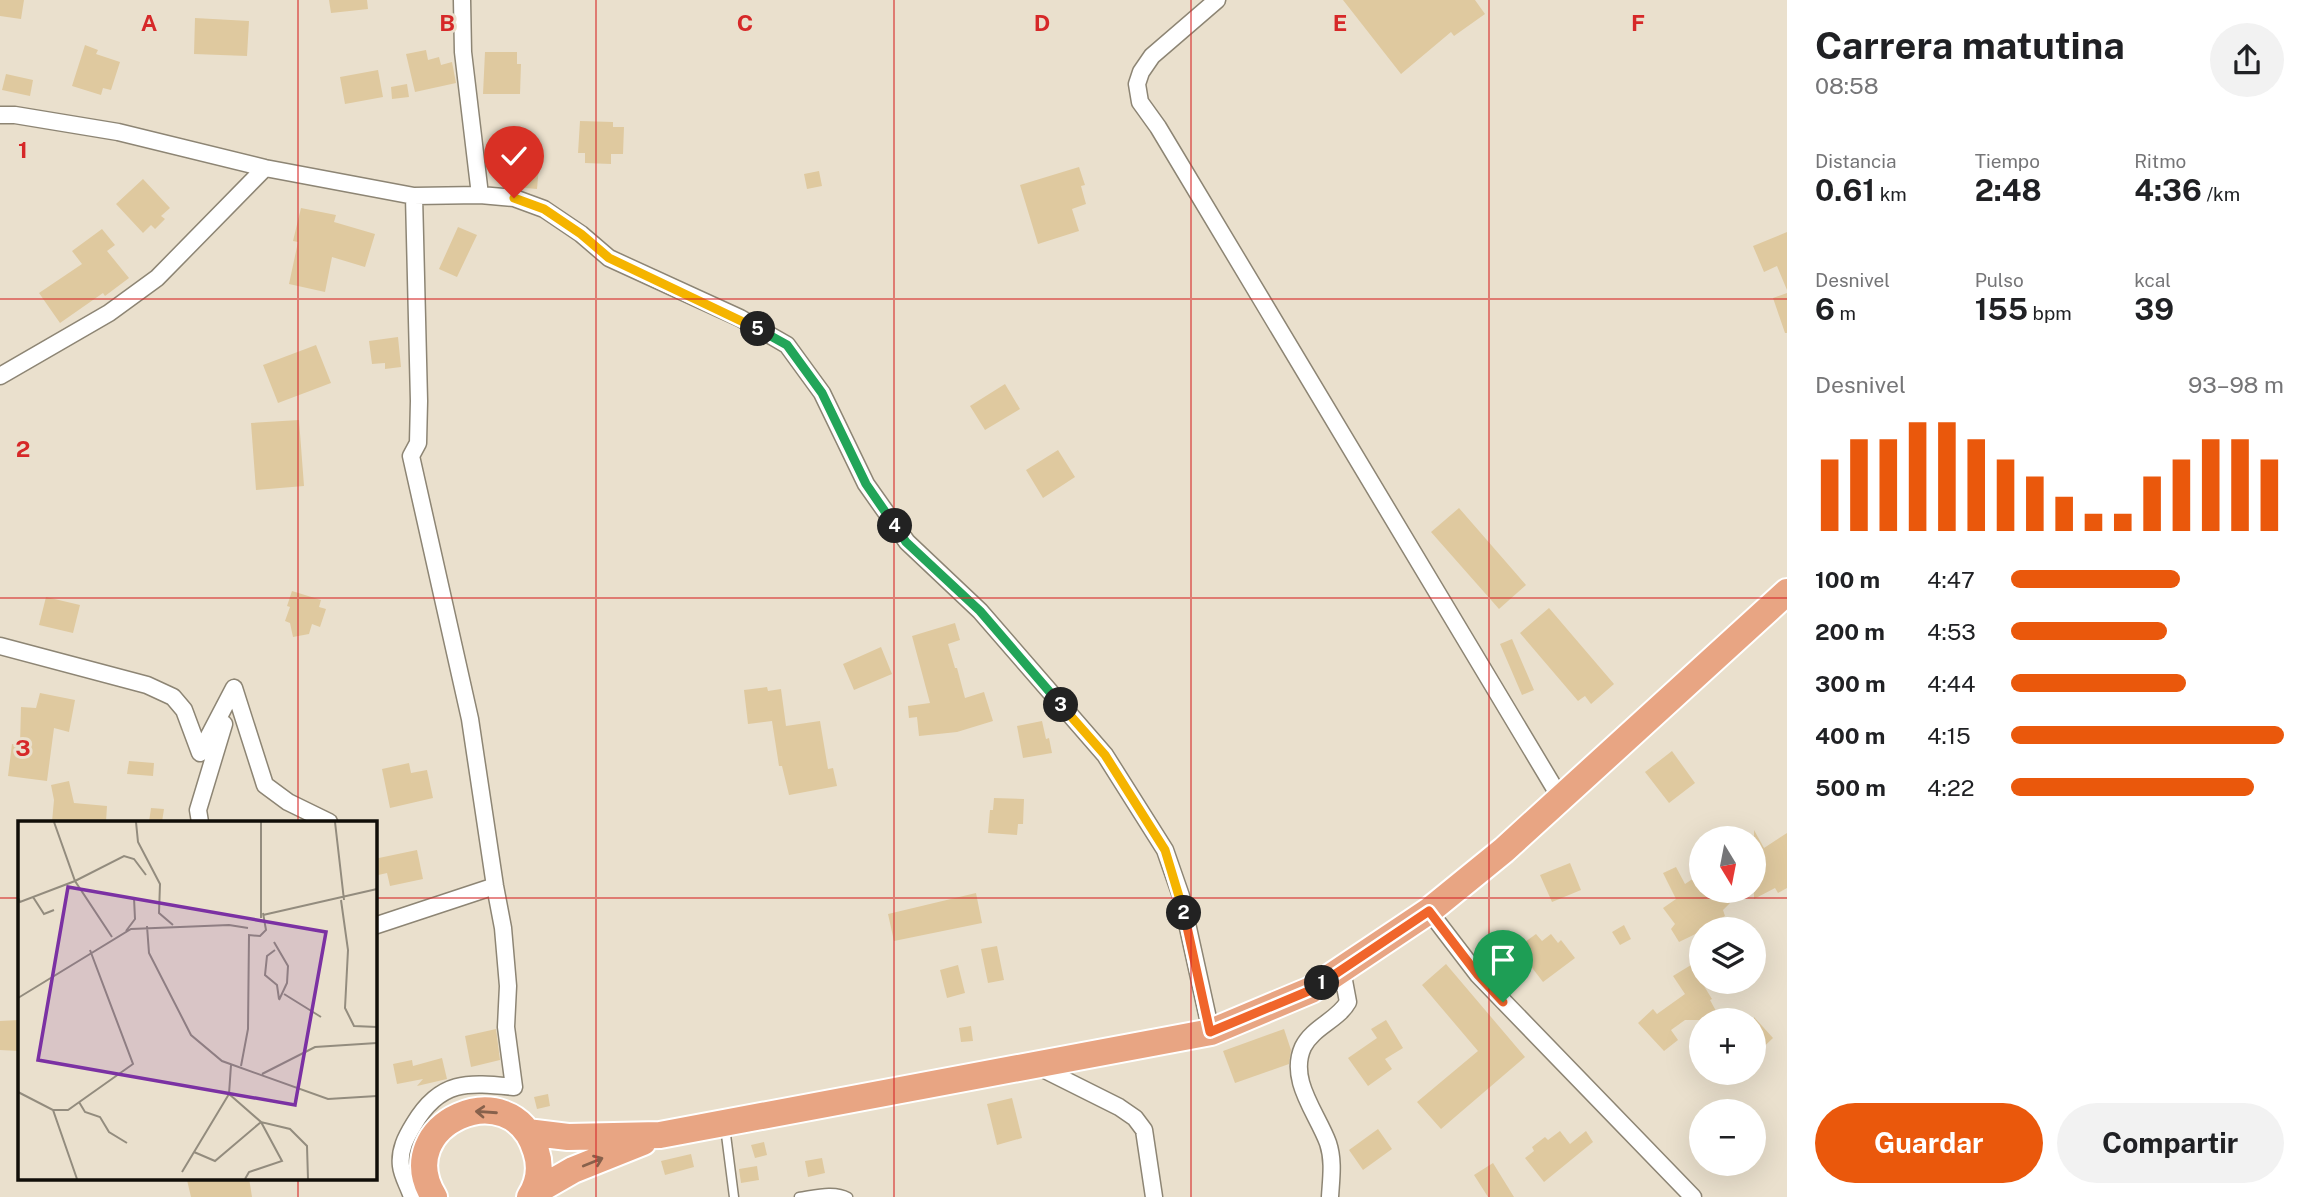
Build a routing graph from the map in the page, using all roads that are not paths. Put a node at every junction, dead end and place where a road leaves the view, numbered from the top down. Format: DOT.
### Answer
graph roads {
  1 [pos="462,0"];
  2 [pos="1217,0"];
  3 [pos="0,115"];
  4 [pos="265,168"];
  5 [pos="480,195"];
  6 [pos="414,196"];
  7 [pos="0,376"];
  8 [pos="1787,592"];
  9 [pos="0,646"];
  10 [pos="234,688"];
  11 [pos="1562,799"];
  12 [pos="200,821"];
  13 [pos="327,821"];
  14 [pos="495,886"];
  15 [pos="1429,911"];
  16 [pos="376,925"];
  17 [pos="1342,970"];
  18 [pos="1210,1032"];
  19 [pos="1033,1064"];
  20 [pos="724,1123"];
  21 [pos="527,1132"];
  22 [pos="660,1135"];
  23 [pos="531,1195"];
  24 [pos="412,1197"];
  25 [pos="434,1197"];
  26 [pos="734,1197"];
  27 [pos="799,1197"];
  28 [pos="848,1197"];
  29 [pos="1154,1197"];
  30 [pos="1330,1197"];
  31 [pos="1693,1197"];
  1 -- 5 [label="street"];
  2 -- 11 [label="street"];
  3 -- 4 [label="street"];
  4 -- 6 [label="street"];
  4 -- 7 [label="street"];
  5 -- 6 [label="street"];
  5 -- 18 [label="street"];
  6 -- 14 [label="street"];
  8 -- 11 [label="main road"];
  9 -- 10 [label="street"];
  10 -- 12 [label="street"];
  10 -- 13 [label="street"];
  11 -- 15 [label="main road"];
  14 -- 16 [label="street"];
  14 -- 24 [label="street"];
  15 -- 17 [label="main road"];
  15 -- 31 [label="street"];
  17 -- 18 [label="main road"];
  17 -- 30 [label="street"];
  18 -- 19 [label="main road"];
  19 -- 20 [label="main road"];
  19 -- 29 [label="street"];
  20 -- 22 [label="main road"];
  20 -- 26 [label="lane"];
  21 -- 22 [label="main road"];
  21 -- 23 [label="main road"];
  21 -- 25 [label="main road, one-way"];
  23 -- 22 [label="main road, one-way"];
  27 -- 28 [label="lane"];
}
